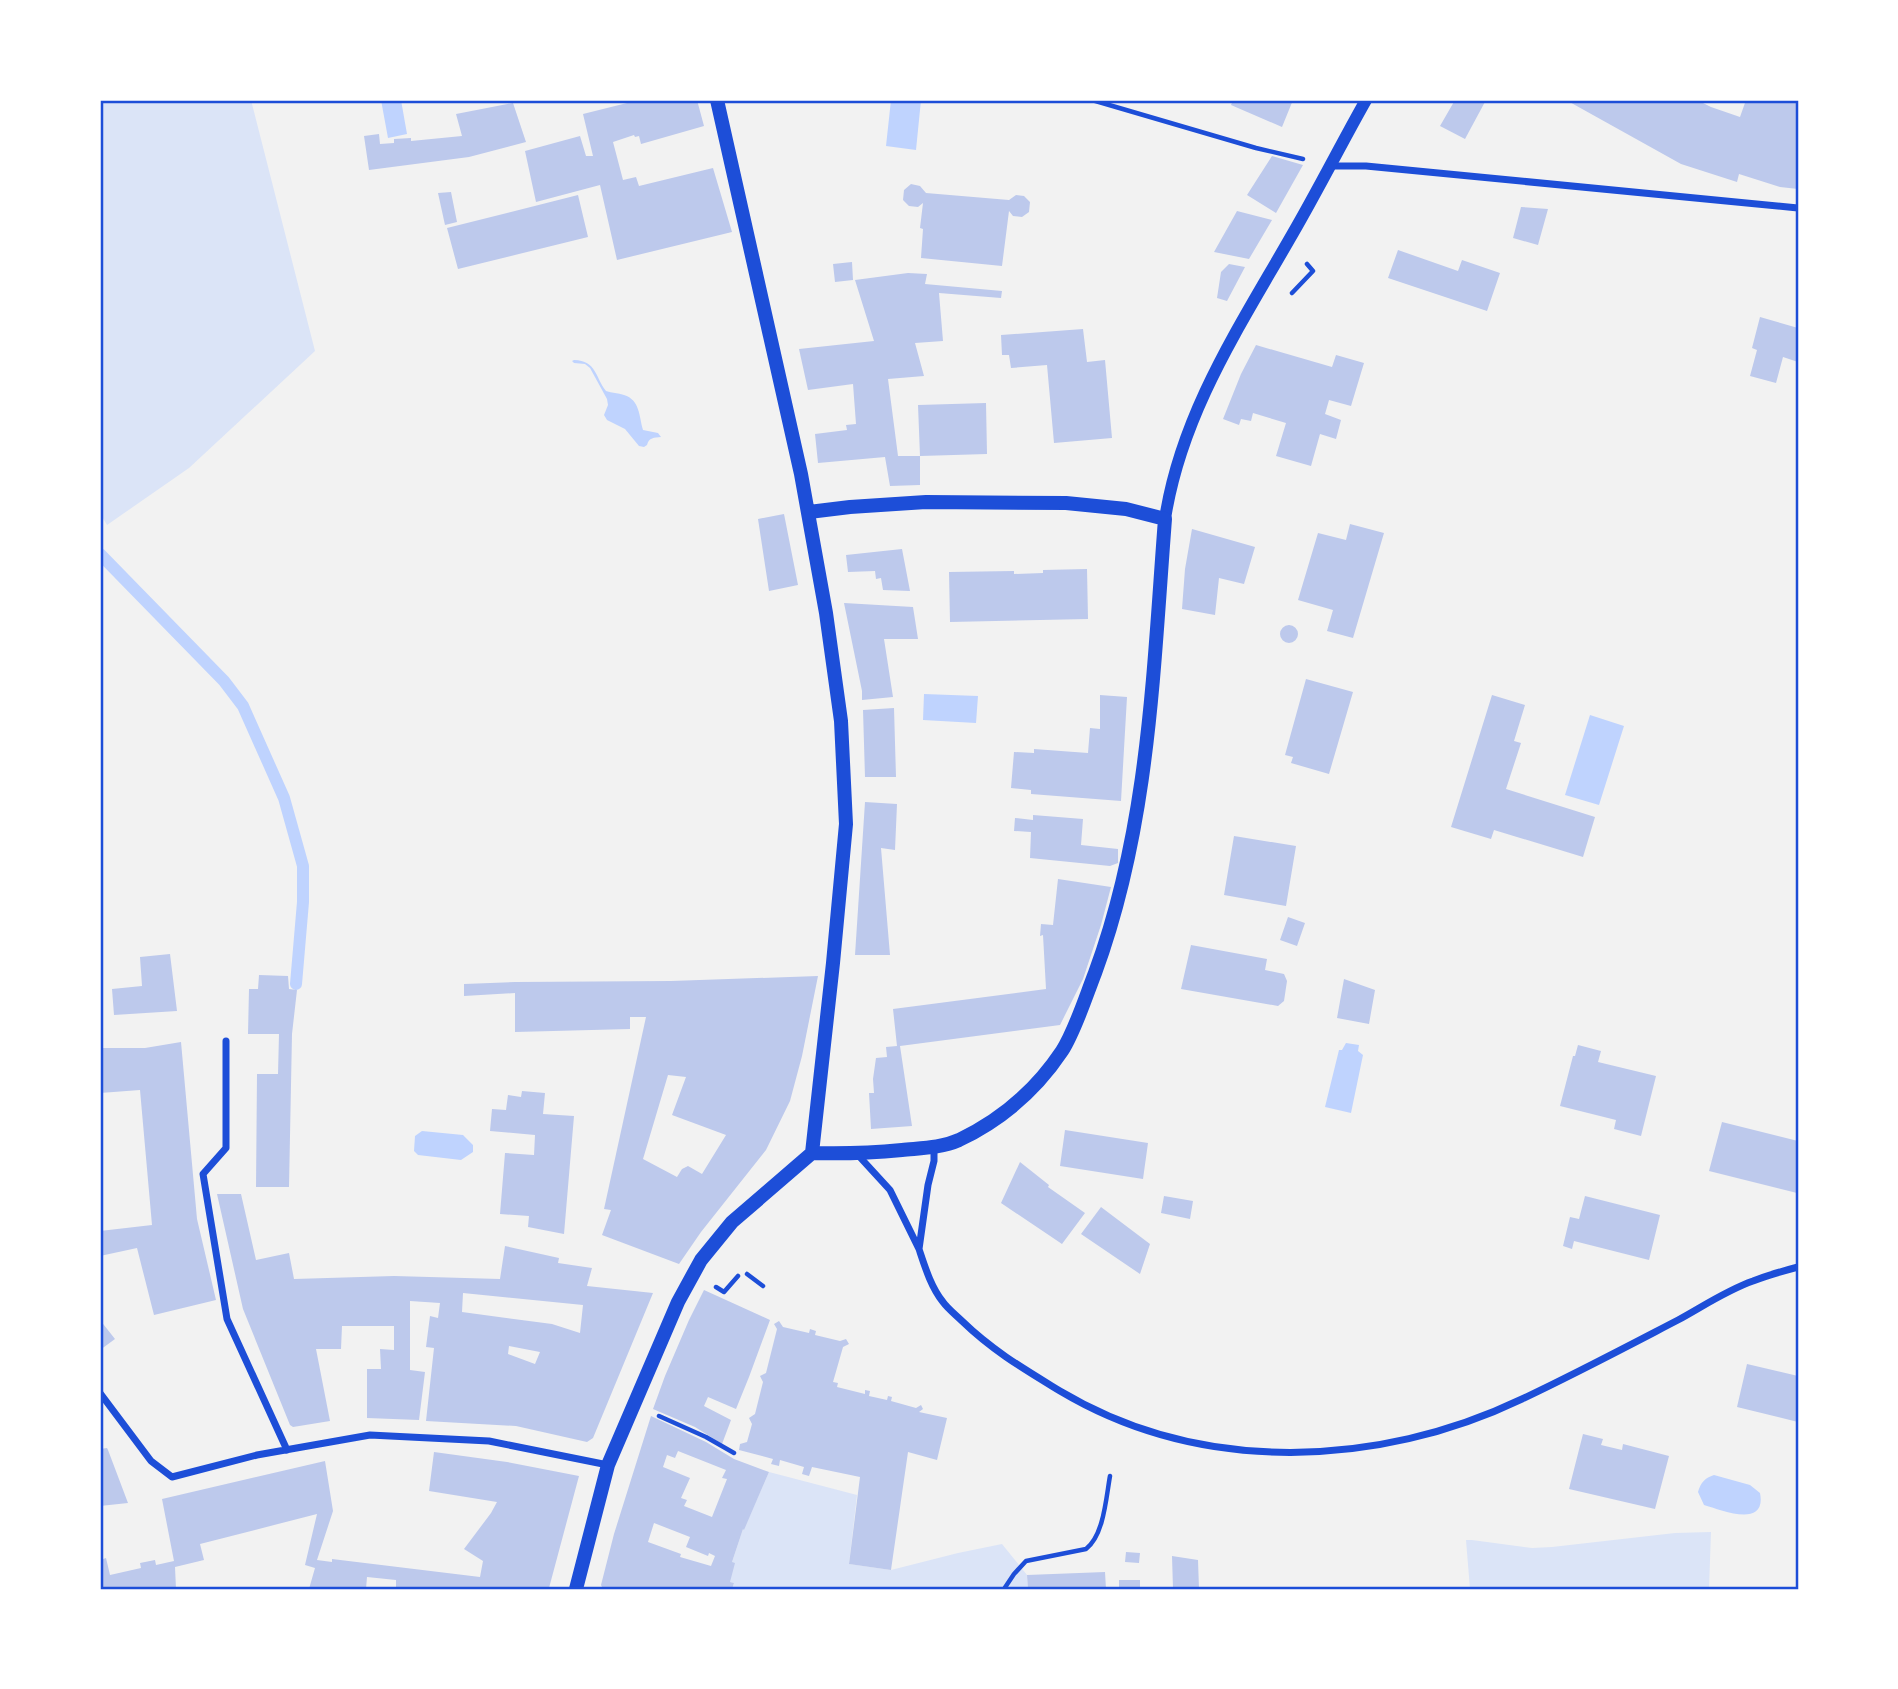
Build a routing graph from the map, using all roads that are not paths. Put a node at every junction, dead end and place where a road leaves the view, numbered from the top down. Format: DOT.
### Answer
graph roads {
  1 [pos="717,100"];
  2 [pos="1366,100"];
  3 [pos="1330,166"];
  4 [pos="1798,208"];
  5 [pos="809,512"];
  6 [pos="1165,519"];
  7 [pos="226,1041"];
  8 [pos="934,1147"];
  9 [pos="812,1153"];
  10 [pos="857,1154"];
  11 [pos="919,1249"];
  12 [pos="1798,1267"];
  13 [pos="100,1393"];
  14 [pos="287,1450"];
  15 [pos="608,1465"];
  16 [pos="576,1589"];
  1 -- 5 [label="main road"];
  2 -- 3 [label="street"];
  3 -- 4 [label="street"];
  3 -- 6 [label="street"];
  5 -- 6 [label="main road"];
  5 -- 9 [label="main road"];
  6 -- 8 [label="main road"];
  7 -- 14 [label="street"];
  8 -- 10 [label="main road"];
  8 -- 11 [label="street"];
  9 -- 10 [label="main road"];
  9 -- 15 [label="main road"];
  10 -- 11 [label="street"];
  11 -- 12 [label="street"];
  13 -- 14 [label="street"];
  14 -- 15 [label="street"];
  15 -- 16 [label="main road"];
}
